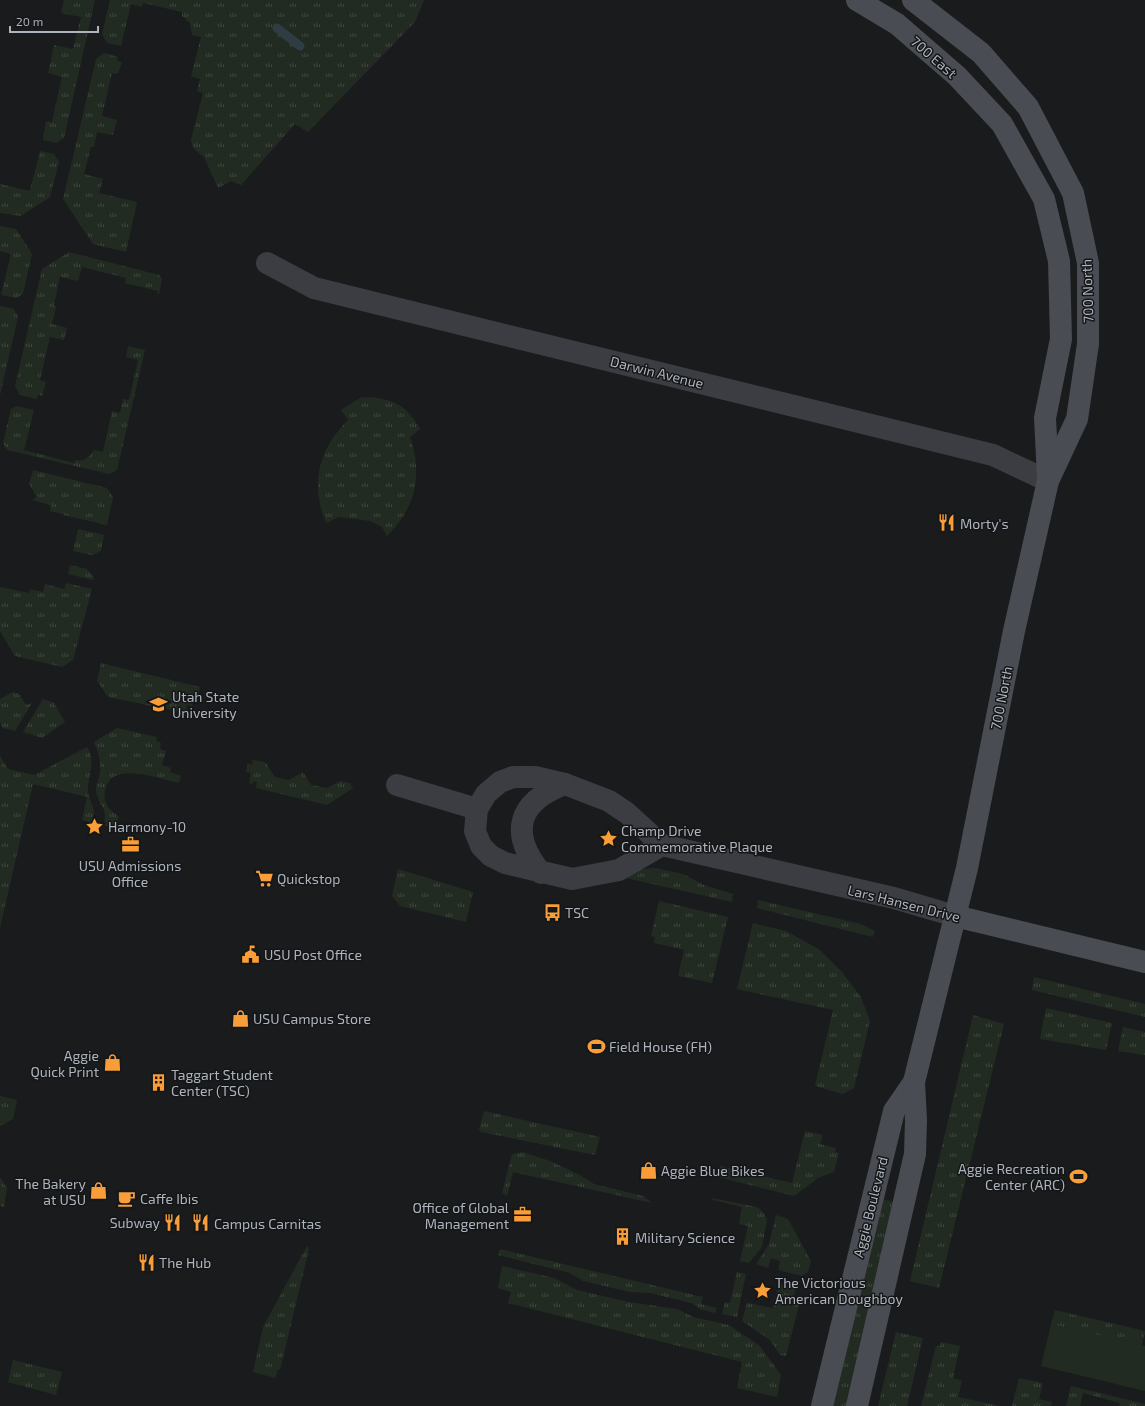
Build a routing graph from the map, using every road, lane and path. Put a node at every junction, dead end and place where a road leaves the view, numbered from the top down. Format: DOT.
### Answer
graph roads {
  1 [pos="857,0"];
  2 [pos="913,0"];
  3 [pos="1002,124"];
  4 [pos="267,263"];
  5 [pos="1048,481"];
  6 [pos="565,784"];
  7 [pos="397,785"];
  8 [pos="477,809"];
  9 [pos="662,845"];
  10 [pos="542,873"];
  11 [pos="955,916"];
  12 [pos="1145,962"];
  13 [pos="914,1082"];
  14 [pos="822,1406"];
  15 [pos="857,1406"];
  1 -- 3 [label="main road, 700 East"];
  2 -- 5 [label="main road, 700 North"];
  3 -- 5 [label="main road, 700 North"];
  4 -- 5 [label="street, Darwin Avenue"];
  5 -- 11 [label="main road, 700 North"];
  6 -- 8 [label="street, Lars Hansen Drive"];
  6 -- 9 [label="street, Lars Hansen Drive"];
  6 -- 10 [label="street"];
  7 -- 8 [label="street"];
  8 -- 10 [label="street"];
  9 -- 10 [label="street"];
  9 -- 11 [label="street, Lars Hansen Drive"];
  11 -- 12 [label="main road, Lars Hansen Drive"];
  11 -- 13 [label="main road, Aggie Boulevard"];
  13 -- 14 [label="main road, Aggie Boulevard"];
  13 -- 15 [label="main road, Aggie Boulevard"];
}
